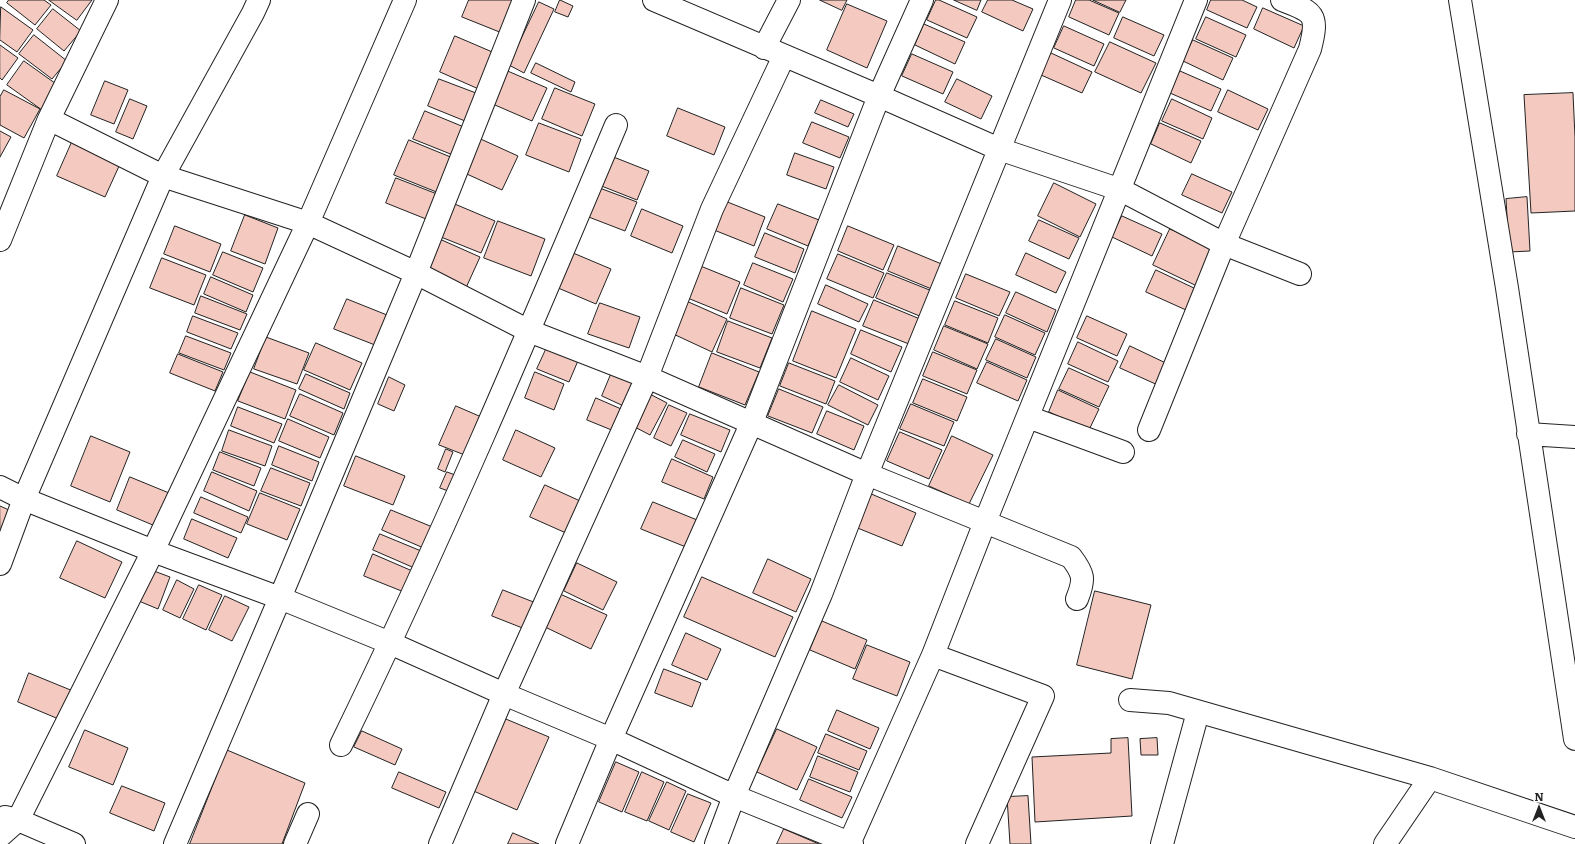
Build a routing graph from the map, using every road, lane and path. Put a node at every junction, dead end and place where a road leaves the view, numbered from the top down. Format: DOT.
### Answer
graph roads {
  1 [pos="107,0"];
  2 [pos="259,0"];
  3 [pos="405,0"];
  4 [pos="524,0"];
  5 [pos="654,0"];
  6 [pos="789,0"];
  7 [pos="922,0"];
  8 [pos="1060,0"];
  9 [pos="1196,0"];
  10 [pos="1282,0"];
  11 [pos="1460,0"];
  12 [pos="774,52"];
  13 [pos="879,96"];
  14 [pos="49,119"];
  15 [pos="616,125"];
  16 [pos="999,149"];
  17 [pos="163,176"];
  18 [pos="1121,190"];
  19 [pos="308,223"];
  20 [pos="0,240"];
  21 [pos="1224,244"];
  22 [pos="416,273"];
  23 [pos="1300,274"];
  24 [pos="529,331"];
  25 [pos="647,377"];
  26 [pos="1028,417"];
  27 [pos="752,422"];
  28 [pos="1149,430"];
  29 [pos="1528,434"];
  30 [pos="1575,437"];
  31 [pos="1123,452"];
  32 [pos="867,474"];
  33 [pos="0,487"];
  34 [pos="24,500"];
  35 [pos="985,522"];
  36 [pos="153,551"];
  37 [pos="0,564"];
  38 [pos="280,598"];
  39 [pos="1077,599"];
  40 [pos="390,643"];
  41 [pos="933,655"];
  42 [pos="504,694"];
  43 [pos="1130,700"];
  44 [pos="1198,712"];
  45 [pos="611,739"];
  46 [pos="1575,739"];
  47 [pos="341,744"];
  48 [pos="1430,778"];
  49 [pos="734,796"];
  50 [pos="308,814"];
  51 [pos="9,818"];
  52 [pos="1575,827"];
  53 [pos="0,836"];
  54 [pos="74,844"];
  55 [pos="175,844"];
  56 [pos="295,844"];
  57 [pos="440,844"];
  58 [pos="567,844"];
  59 [pos="716,844"];
  60 [pos="850,844"];
  61 [pos="977,844"];
  62 [pos="1162,844"];
  63 [pos="1385,844"];
  1 -- 14 [label="street"];
  2 -- 17 [label="street"];
  3 -- 19 [label="street"];
  4 -- 22 [label="street"];
  5 -- 12 [label="street"];
  6 -- 12 [label="street"];
  7 -- 13 [label="street"];
  8 -- 16 [label="street"];
  9 -- 18 [label="street"];
  10 -- 21 [label="street"];
  11 -- 29 [label="street"];
  12 -- 13 [label="street"];
  12 -- 25 [label="street"];
  13 -- 16 [label="street"];
  13 -- 27 [label="street"];
  14 -- 17 [label="street"];
  14 -- 20 [label="street"];
  15 -- 24 [label="street"];
  16 -- 18 [label="street"];
  16 -- 32 [label="street"];
  17 -- 19 [label="street"];
  17 -- 34 [label="street"];
  18 -- 21 [label="street"];
  18 -- 26 [label="street"];
  19 -- 22 [label="street"];
  19 -- 36 [label="street"];
  21 -- 23 [label="street"];
  21 -- 28 [label="street"];
  22 -- 24 [label="street"];
  22 -- 38 [label="street"];
  24 -- 25 [label="street"];
  24 -- 40 [label="street"];
  25 -- 27 [label="street"];
  25 -- 42 [label="street"];
  26 -- 31 [label="street"];
  26 -- 35 [label="street"];
  27 -- 32 [label="street"];
  27 -- 45 [label="street"];
  29 -- 30 [label="street"];
  29 -- 46 [label="street"];
  32 -- 35 [label="street"];
  32 -- 49 [label="street"];
  33 -- 34 [label="street"];
  34 -- 36 [label="street"];
  34 -- 37 [label="street"];
  35 -- 39 [label="street"];
  35 -- 41 [label="street"];
  36 -- 38 [label="street"];
  36 -- 51 [label="street"];
  38 -- 40 [label="street"];
  38 -- 55 [label="street"];
  40 -- 42 [label="street"];
  40 -- 47 [label="street"];
  41 -- 60 [label="street"];
  41 -- 61 [label="street"];
  42 -- 45 [label="street"];
  42 -- 57 [label="street"];
  43 -- 44 [label="street"];
  44 -- 48 [label="street"];
  44 -- 62 [label="street"];
  45 -- 49 [label="street"];
  45 -- 58 [label="street"];
  48 -- 52 [label="street"];
  48 -- 63 [label="street"];
  49 -- 59 [label="street"];
  49 -- 60 [label="street"];
  50 -- 56 [label="street"];
  51 -- 53 [label="street"];
  51 -- 54 [label="street"];
}
